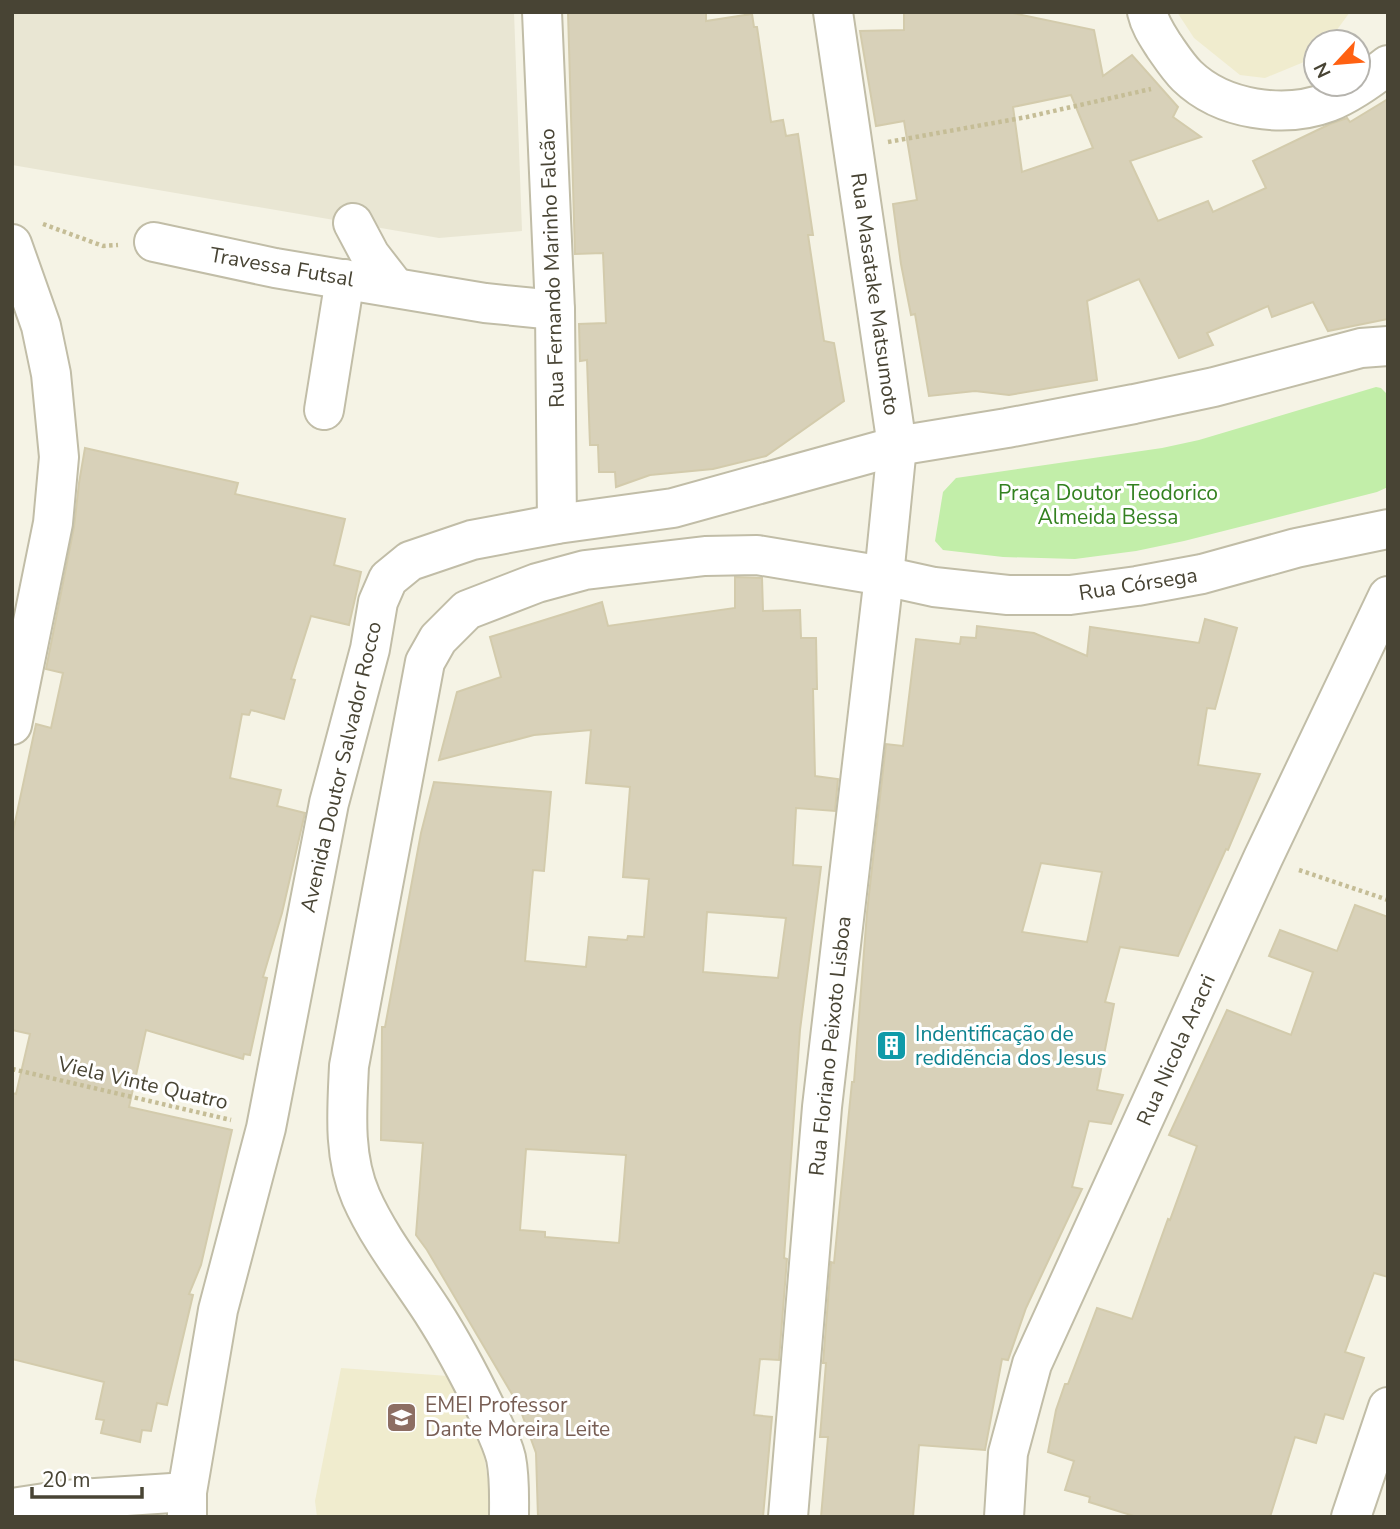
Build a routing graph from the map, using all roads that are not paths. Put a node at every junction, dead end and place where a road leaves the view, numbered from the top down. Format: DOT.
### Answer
graph roads {
  1 [pos="542,12"];
  2 [pos="832,12"];
  3 [pos="1147,12"];
  4 [pos="1388,65"];
  5 [pos="353,223"];
  6 [pos="24,233"];
  7 [pos="154,242"];
  8 [pos="345,279"];
  9 [pos="394,286"];
  10 [pos="555,310"];
  11 [pos="1388,346"];
  12 [pos="324,410"];
  13 [pos="897,446"];
  14 [pos="557,524"];
  15 [pos="1388,529"];
  16 [pos="884,576"];
  17 [pos="1388,596"];
  18 [pos="12,725"];
  19 [pos="1388,1406"];
  20 [pos="187,1504"];
  21 [pos="12,1508"];
  22 [pos="509,1517"];
  23 [pos="788,1517"];
  24 [pos="1004,1517"];
  25 [pos="1351,1517"];
  1 -- 10 [label="street, Rua Fernando Marinho Falcão"];
  2 -- 13 [label="street, Rua Masatake Matsumoto"];
  3 -- 4 [label="street"];
  5 -- 9 [label="street"];
  6 -- 18 [label="street"];
  7 -- 8 [label="street, Travessa Futsal"];
  8 -- 9 [label="street, Travessa Futsal"];
  8 -- 12 [label="street"];
  9 -- 10 [label="street, Travessa Futsal"];
  10 -- 14 [label="street, Rua Fernando Marinho Falcão"];
  11 -- 13 [label="street"];
  13 -- 14 [label="street, Avenida Doutor Salvador Rocco"];
  13 -- 16 [label="street, Rua Masatake Matsumoto"];
  14 -- 20 [label="street, Avenida Doutor Salvador Rocco"];
  15 -- 16 [label="street, Rua Córsega"];
  16 -- 22 [label="street"];
  16 -- 23 [label="street, Rua Floriano Peixoto Lisboa"];
  17 -- 24 [label="street, Rua Nicola Aracri"];
  19 -- 25 [label="street"];
  20 -- 21 [label="street"];
}
